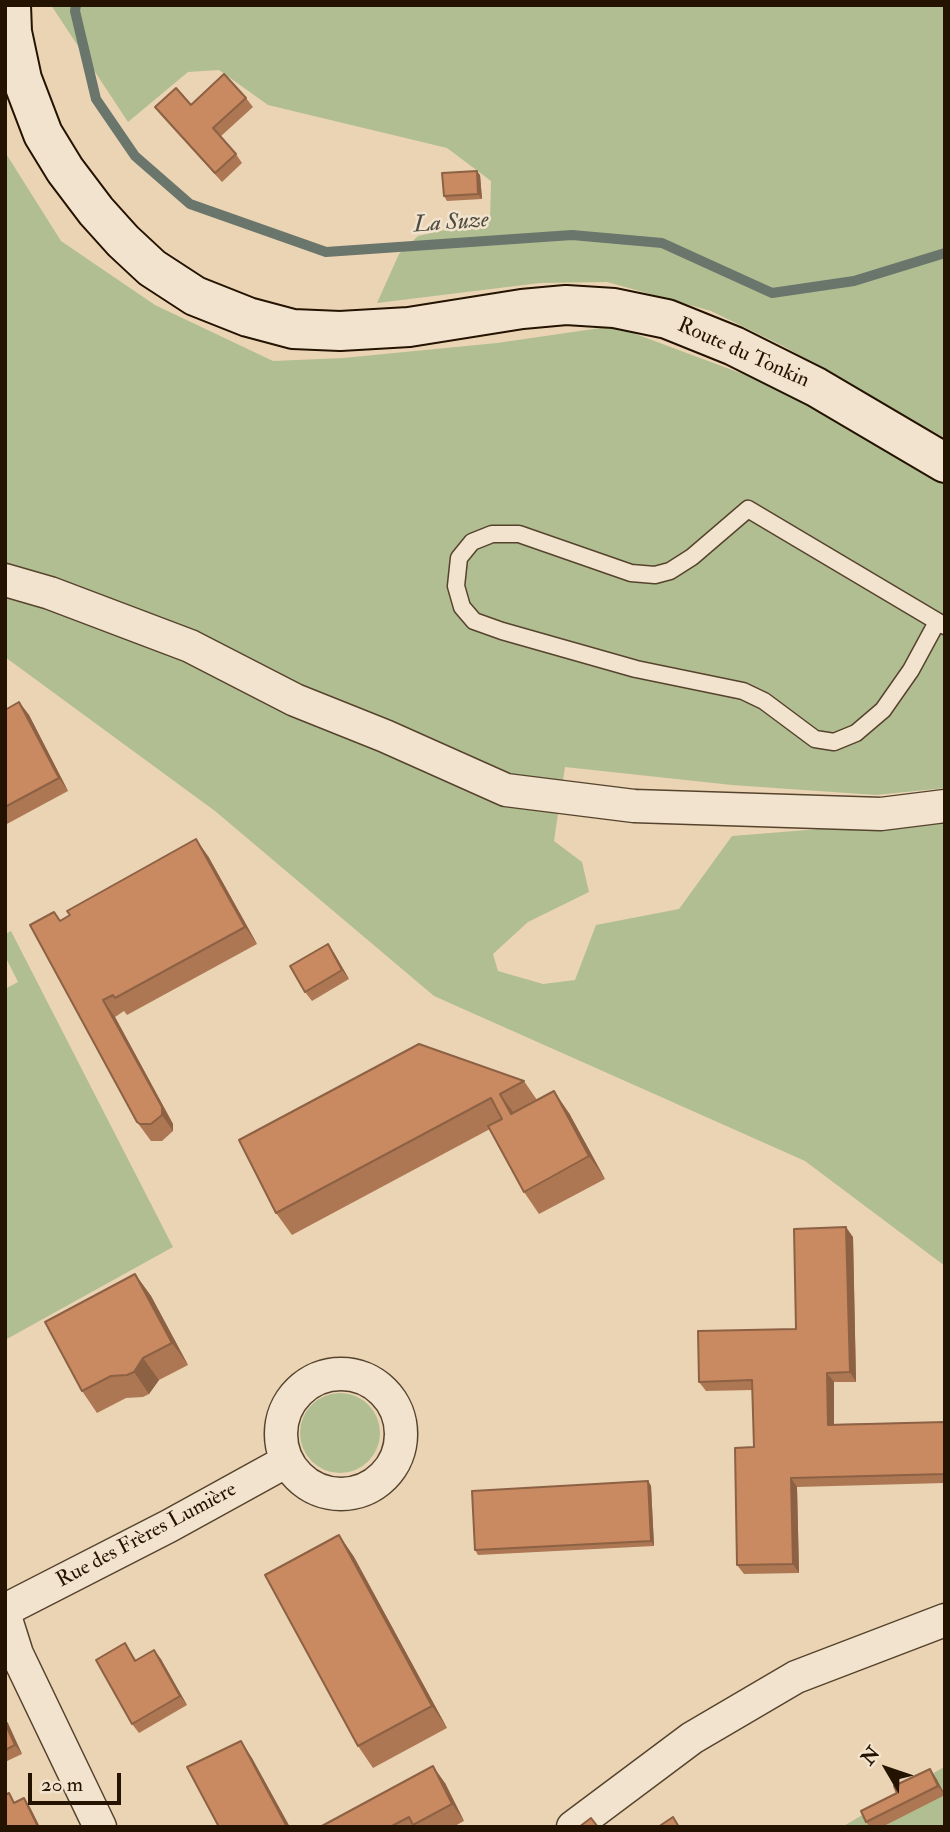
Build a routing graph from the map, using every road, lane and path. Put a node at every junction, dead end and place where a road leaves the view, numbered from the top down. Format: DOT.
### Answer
graph roads {
  1 [pos="11,5"];
  2 [pos="945,463"];
  3 [pos="5,580"];
  4 [pos="941,624"];
  5 [pos="945,806"];
  6 [pos="287,1461"];
  7 [pos="5,1610"];
  8 [pos="5,1616"];
  9 [pos="945,1620"];
  10 [pos="11,1657"];
  11 [pos="100,1827"];
  12 [pos="573,1827"];
  1 -- 2 [label="street, Route du Tonkin"];
  3 -- 5 [label="street"];
  4 -- 4 [label="lane"];
  6 -- 7 [label="street, Rue des Frères Lumière"];
  8 -- 10 [label="street"];
  9 -- 12 [label="street"];
  10 -- 11 [label="street"];
}
